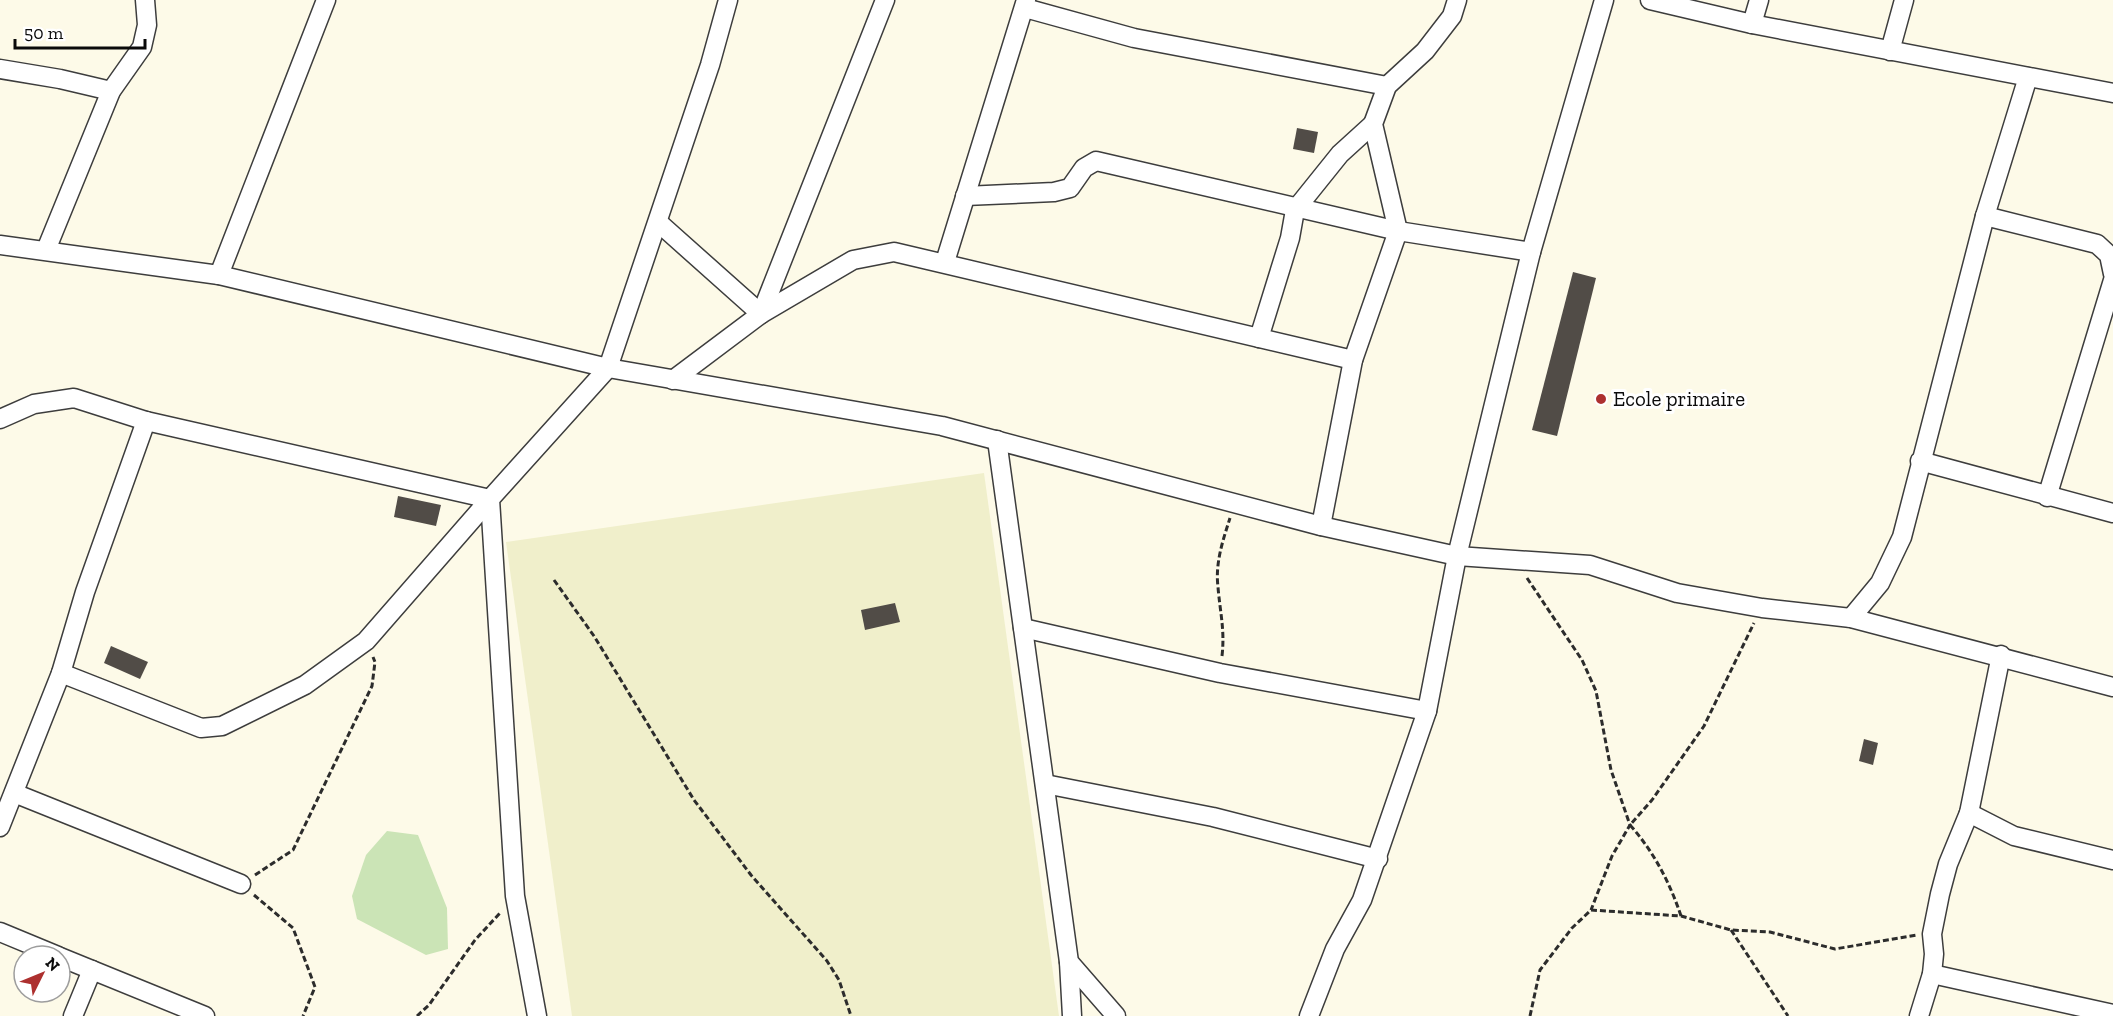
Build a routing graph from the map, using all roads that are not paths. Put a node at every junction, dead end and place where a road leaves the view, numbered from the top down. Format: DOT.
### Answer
graph roads {
  1 [pos="145,0"];
  2 [pos="326,0"];
  3 [pos="728,0"];
  4 [pos="885,0"];
  5 [pos="1457,0"];
  6 [pos="1604,0"];
  7 [pos="1650,0"];
  8 [pos="1759,0"];
  9 [pos="1904,0"];
  10 [pos="1025,4"];
  11 [pos="1752,24"];
  12 [pos="1890,51"];
  13 [pos="0,69"];
  14 [pos="2028,77"];
  15 [pos="1387,86"];
  16 [pos="111,91"];
  17 [pos="2113,93"];
  18 [pos="1373,124"];
  19 [pos="965,196"];
  20 [pos="1295,210"];
  21 [pos="1985,216"];
  22 [pos="659,223"];
  23 [pos="1398,231"];
  24 [pos="0,245"];
  25 [pos="46,250"];
  26 [pos="1531,252"];
  27 [pos="945,262"];
  28 [pos="2113,274"];
  29 [pos="219,275"];
  30 [pos="2113,280"];
  31 [pos="761,314"];
  32 [pos="1259,338"];
  33 [pos="1353,360"];
  34 [pos="608,368"];
  35 [pos="673,380"];
  36 [pos="0,419"];
  37 [pos="146,421"];
  38 [pos="997,440"];
  39 [pos="1920,461"];
  40 [pos="2047,497"];
  41 [pos="490,499"];
  42 [pos="2113,513"];
  43 [pos="1321,526"];
  44 [pos="1457,555"];
  45 [pos="1851,618"];
  46 [pos="1023,628"];
  47 [pos="2001,656"];
  48 [pos="62,673"];
  49 [pos="2113,687"];
  50 [pos="1427,711"];
  51 [pos="1045,784"];
  52 [pos="14,793"];
  53 [pos="1970,813"];
  54 [pos="0,826"];
  55 [pos="1378,859"];
  56 [pos="2113,860"];
  57 [pos="241,884"];
  58 [pos="0,932"];
  59 [pos="30,944"];
  60 [pos="72,962"];
  61 [pos="1068,962"];
  62 [pos="92,970"];
  63 [pos="1932,974"];
  64 [pos="2113,1014"];
  65 [pos="73,1016"];
  66 [pos="205,1016"];
  67 [pos="537,1016"];
  68 [pos="1072,1016"];
  69 [pos="1116,1016"];
  70 [pos="1309,1016"];
  71 [pos="1919,1016"];
  1 -- 16 [label="street"];
  2 -- 29 [label="street"];
  3 -- 22 [label="street"];
  4 -- 31 [label="street"];
  5 -- 15 [label="street"];
  6 -- 26 [label="street"];
  7 -- 11 [label="street"];
  8 -- 11 [label="street"];
  9 -- 12 [label="street"];
  10 -- 15 [label="street"];
  10 -- 19 [label="street"];
  11 -- 12 [label="street"];
  12 -- 14 [label="street"];
  13 -- 16 [label="street"];
  14 -- 17 [label="street"];
  14 -- 21 [label="street"];
  15 -- 18 [label="street"];
  16 -- 25 [label="street"];
  18 -- 20 [label="street"];
  18 -- 23 [label="street"];
  19 -- 20 [label="street"];
  19 -- 27 [label="street"];
  20 -- 23 [label="street"];
  20 -- 32 [label="street"];
  21 -- 28 [label="street"];
  21 -- 39 [label="street"];
  22 -- 31 [label="street"];
  22 -- 34 [label="street"];
  23 -- 26 [label="street"];
  23 -- 33 [label="street"];
  24 -- 25 [label="street"];
  25 -- 29 [label="street"];
  26 -- 44 [label="street"];
  27 -- 31 [label="street"];
  27 -- 32 [label="street"];
  29 -- 34 [label="street"];
  30 -- 40 [label="street"];
  31 -- 35 [label="street"];
  32 -- 33 [label="street"];
  33 -- 43 [label="street"];
  34 -- 35 [label="street"];
  34 -- 41 [label="street"];
  35 -- 38 [label="street"];
  36 -- 37 [label="street"];
  37 -- 41 [label="street"];
  37 -- 48 [label="street"];
  38 -- 43 [label="street"];
  38 -- 46 [label="street"];
  39 -- 40 [label="street"];
  39 -- 45 [label="street"];
  40 -- 42 [label="street"];
  41 -- 48 [label="street"];
  41 -- 67 [label="street"];
  43 -- 44 [label="street"];
  44 -- 45 [label="street"];
  44 -- 50 [label="street"];
  45 -- 47 [label="street"];
  46 -- 50 [label="street"];
  46 -- 51 [label="street"];
  47 -- 49 [label="street"];
  47 -- 53 [label="street"];
  48 -- 52 [label="street"];
  50 -- 55 [label="street"];
  51 -- 55 [label="street"];
  51 -- 61 [label="street"];
  52 -- 54 [label="street"];
  52 -- 57 [label="street"];
  53 -- 56 [label="street"];
  53 -- 63 [label="street"];
  55 -- 70 [label="street"];
  58 -- 59 [label="street"];
  60 -- 62 [label="street"];
  61 -- 68 [label="street"];
  61 -- 69 [label="street"];
  62 -- 65 [label="street"];
  62 -- 66 [label="street"];
  63 -- 64 [label="street"];
  63 -- 71 [label="street"];
}
